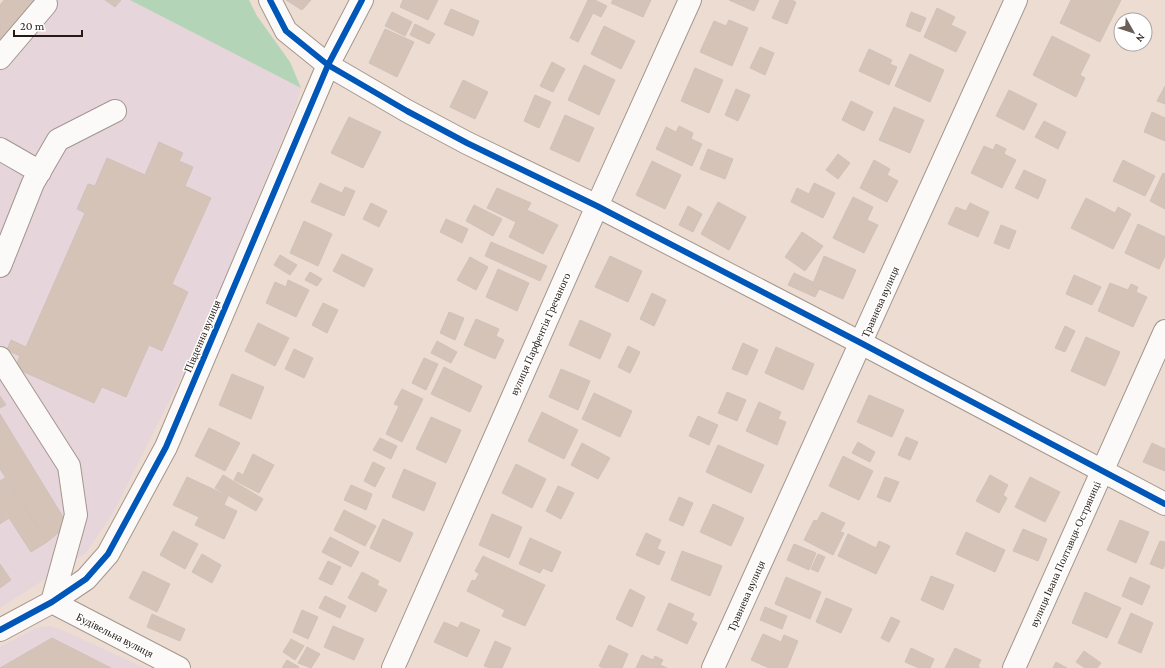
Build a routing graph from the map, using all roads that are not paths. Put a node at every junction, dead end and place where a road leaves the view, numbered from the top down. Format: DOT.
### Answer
graph roads {
  1 [pos="270,0"];
  2 [pos="362,0"];
  3 [pos="690,0"];
  4 [pos="1016,0"];
  5 [pos="46,4"];
  6 [pos="0,58"];
  7 [pos="328,65"];
  8 [pos="115,111"];
  9 [pos="0,149"];
  10 [pos="40,172"];
  11 [pos="596,206"];
  12 [pos="0,266"];
  13 [pos="1165,331"];
  14 [pos="861,343"];
  15 [pos="0,358"];
  16 [pos="1102,470"];
  17 [pos="1165,504"];
  18 [pos="52,602"];
  19 [pos="0,630"];
  20 [pos="179,668"];
  21 [pos="393,668"];
  22 [pos="713,668"];
  23 [pos="1014,668"];
  1 -- 7 [label="street"];
  2 -- 7 [label="street, Південна вулиця"];
  3 -- 11 [label="street, вулиця Парфентія Гречаного"];
  4 -- 14 [label="street, Травнева вулиця"];
  5 -- 6 [label="street"];
  7 -- 11 [label="street"];
  7 -- 18 [label="street, Південна вулиця"];
  8 -- 10 [label="street"];
  9 -- 10 [label="street"];
  10 -- 12 [label="street"];
  11 -- 14 [label="street"];
  11 -- 21 [label="street, вулиця Парфентія Гречаного"];
  13 -- 16 [label="street, вулиця Івана Полтавця-Остряниці"];
  14 -- 16 [label="street"];
  14 -- 22 [label="street, Травнева вулиця"];
  15 -- 18 [label="street"];
  16 -- 17 [label="street"];
  16 -- 23 [label="street, вулиця Івана Полтавця-Остряниці"];
  18 -- 19 [label="street, Південна вулиця"];
  18 -- 20 [label="street, Будівельна вулиця"];
}
